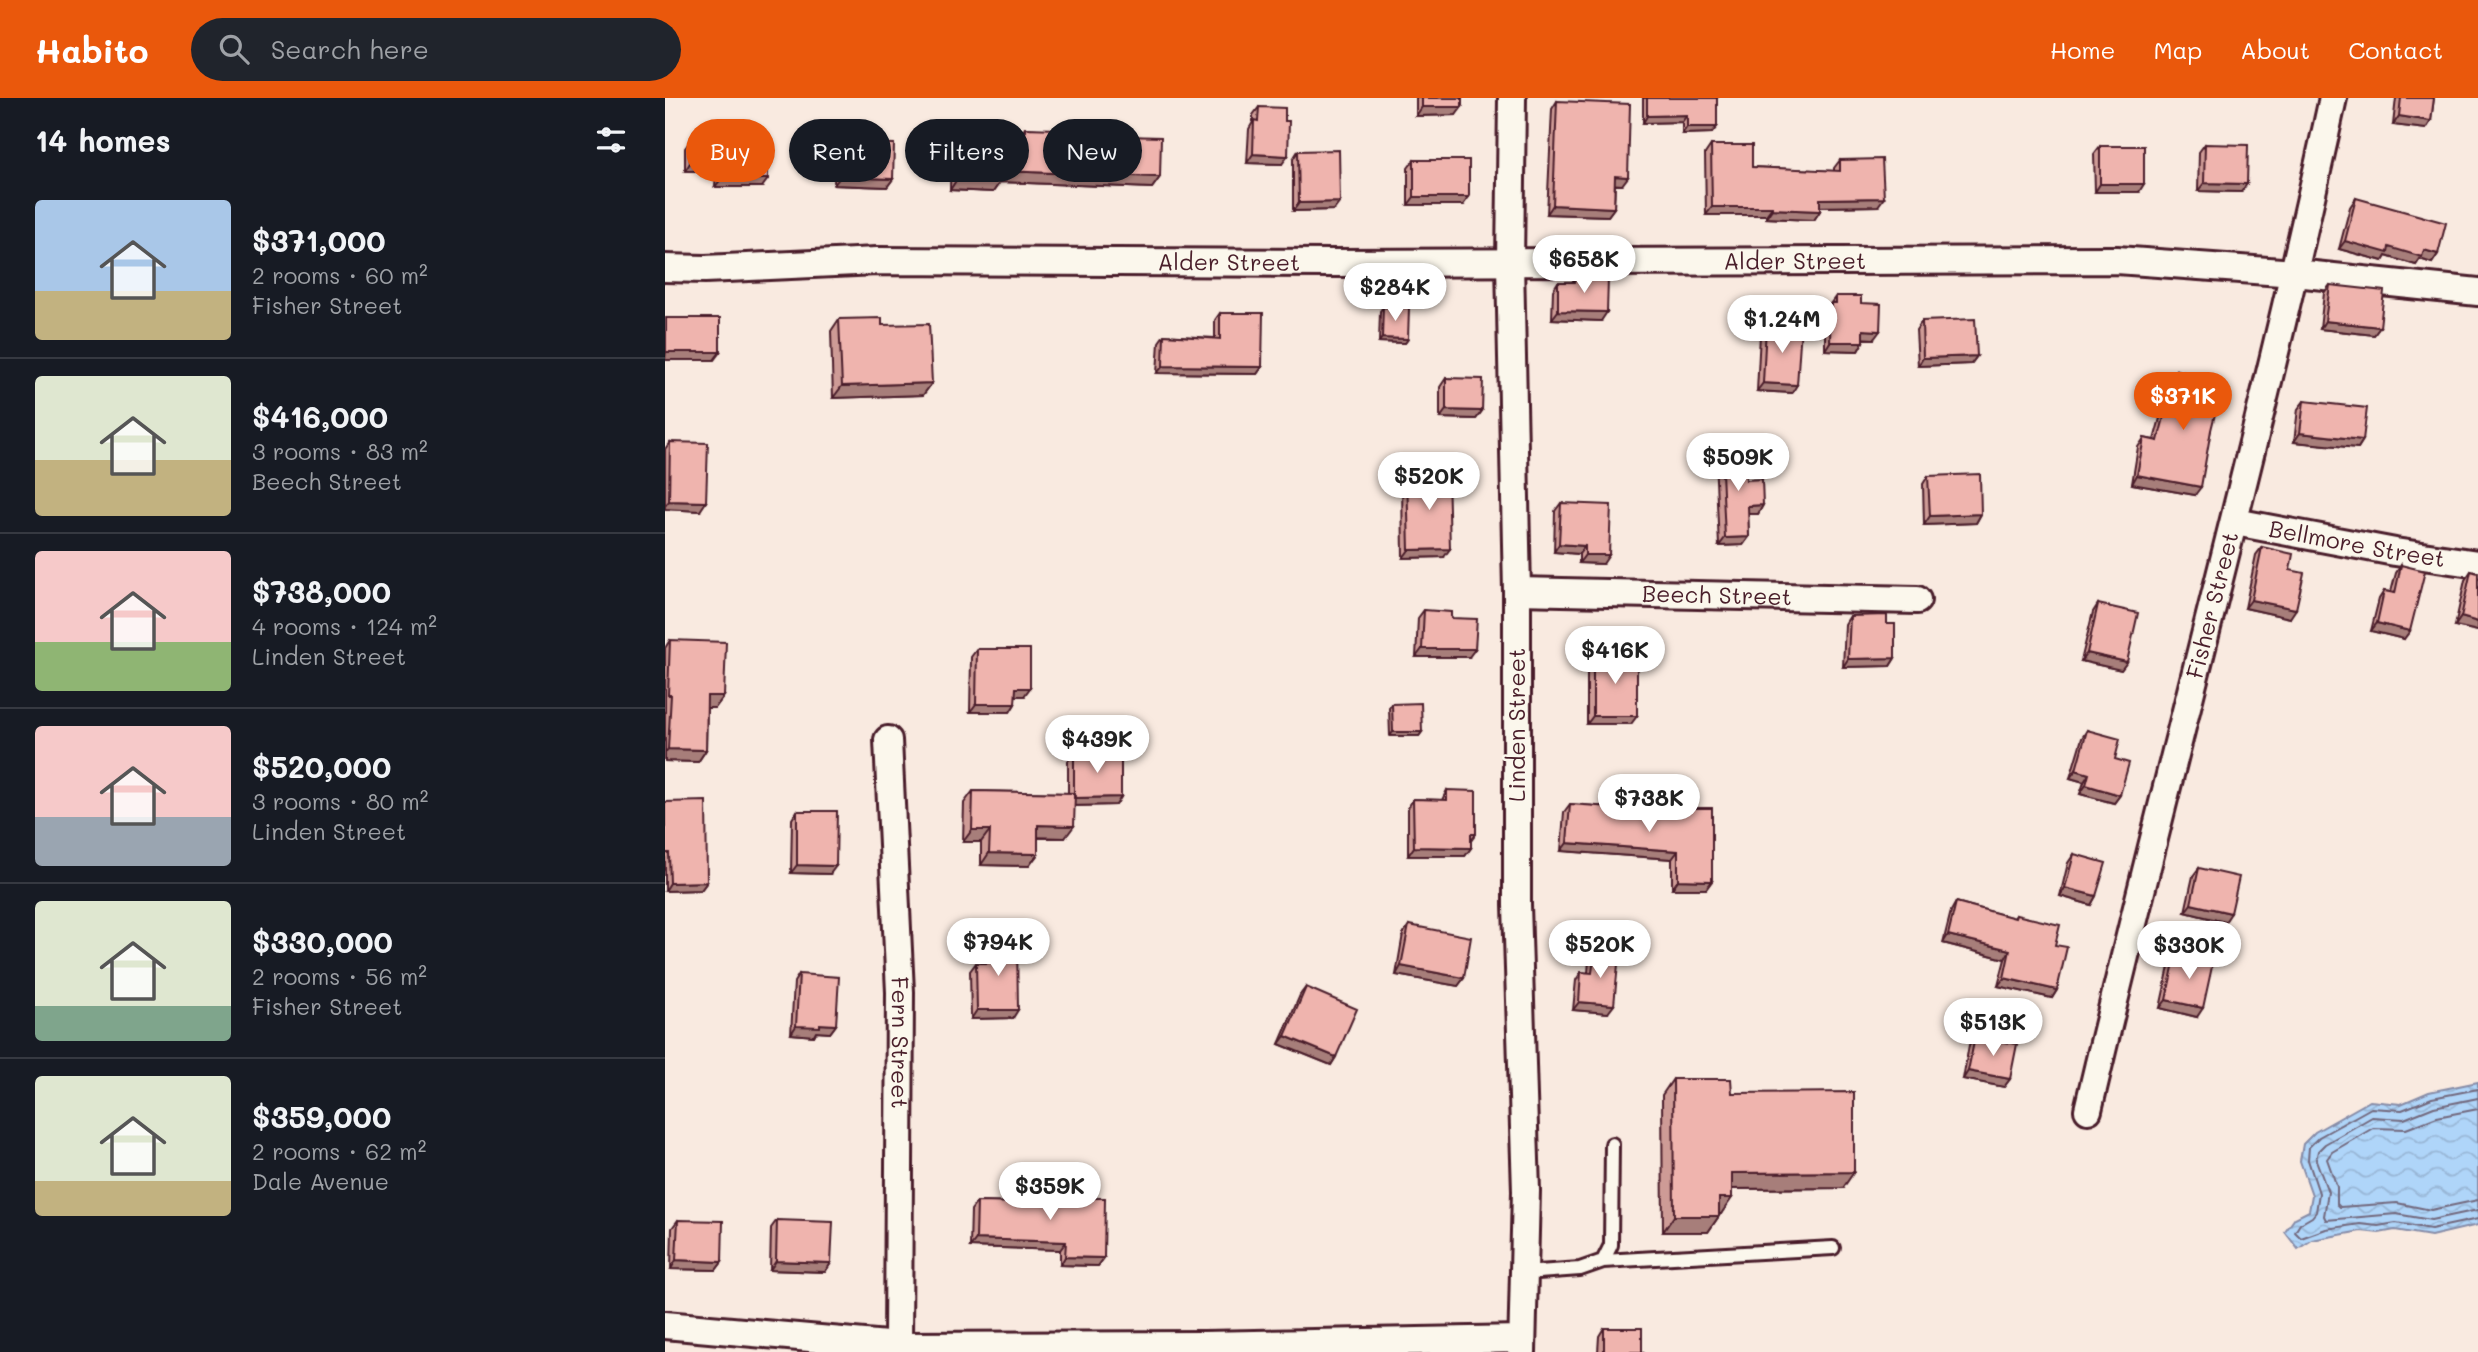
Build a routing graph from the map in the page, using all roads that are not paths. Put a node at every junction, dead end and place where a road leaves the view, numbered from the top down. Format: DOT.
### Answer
graph roads {
  1 [pos="1512,98"];
  2 [pos="2333,98"];
  3 [pos="1510,262"];
  4 [pos="665,268"];
  5 [pos="2295,273"];
  6 [pos="2478,292"];
  7 [pos="2235,522"];
  8 [pos="2478,564"];
  9 [pos="1517,591"];
  10 [pos="1917,600"];
  11 [pos="888,740"];
  12 [pos="2088,1110"];
  13 [pos="1612,1144"];
  14 [pos="1833,1248"];
  15 [pos="1603,1261"];
  16 [pos="1524,1273"];
  17 [pos="665,1325"];
  18 [pos="898,1346"];
  19 [pos="1522,1346"];
  1 -- 3 [label="street, Linden Street"];
  2 -- 5 [label="street, Fisher Street"];
  3 -- 4 [label="street, Alder Street"];
  3 -- 5 [label="street, Alder Street"];
  3 -- 9 [label="street, Linden Street"];
  5 -- 6 [label="street, Alder Street"];
  5 -- 7 [label="street, Fisher Street"];
  7 -- 8 [label="street, Bellmore Street"];
  7 -- 12 [label="street, Fisher Street"];
  9 -- 10 [label="street, Beech Street"];
  9 -- 16 [label="street, Linden Street"];
  11 -- 18 [label="street, Fern Street"];
  13 -- 15 [label="lane"];
  14 -- 15 [label="lane"];
  15 -- 16 [label="lane"];
  16 -- 19 [label="street, Linden Street"];
  17 -- 18 [label="street"];
  18 -- 19 [label="street"];
}
